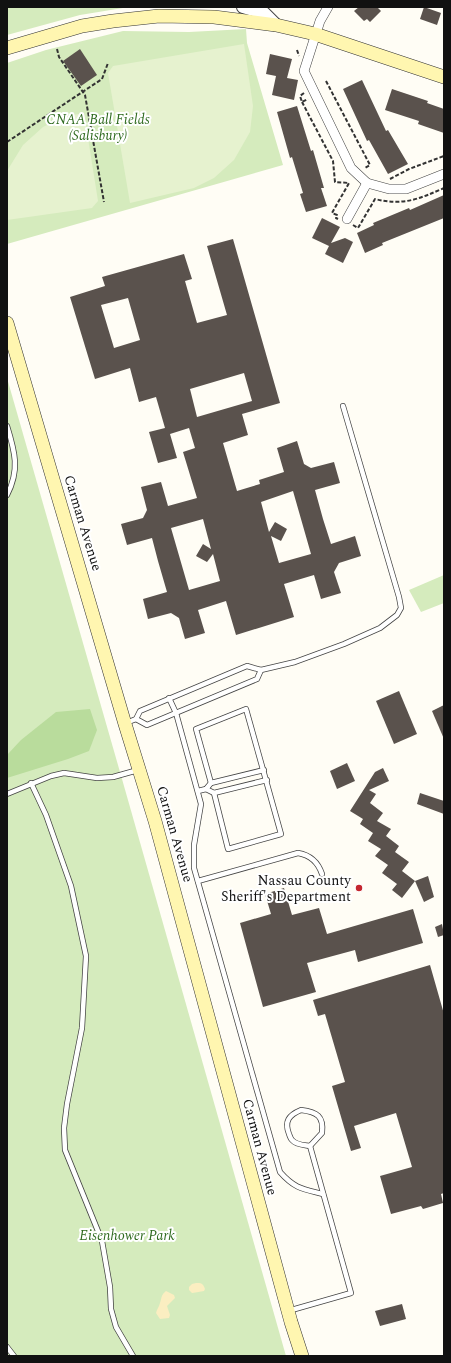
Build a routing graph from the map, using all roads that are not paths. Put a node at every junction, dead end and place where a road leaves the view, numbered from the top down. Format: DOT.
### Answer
graph roads {
  1 [pos="243,7"];
  2 [pos="328,7"];
  3 [pos="187,12"];
  4 [pos="276,25"];
  5 [pos="315,34"];
  6 [pos="7,48"];
  7 [pos="444,77"];
  8 [pos="444,174"];
  9 [pos="367,183"];
  10 [pos="347,219"];
  11 [pos="7,323"];
  12 [pos="342,406"];
  13 [pos="7,426"];
  14 [pos="7,495"];
  15 [pos="261,670"];
  16 [pos="169,698"];
  17 [pos="176,713"];
  18 [pos="131,721"];
  19 [pos="139,769"];
  20 [pos="264,770"];
  21 [pos="267,780"];
  22 [pos="31,783"];
  23 [pos="211,783"];
  24 [pos="206,789"];
  25 [pos="198,791"];
  26 [pos="214,793"];
  27 [pos="7,794"];
  28 [pos="322,874"];
  29 [pos="198,881"];
  30 [pos="310,1146"];
  31 [pos="323,1194"];
  32 [pos="288,1311"];
  33 [pos="7,1347"];
  34 [pos="14,1356"];
  35 [pos="133,1356"];
  36 [pos="302,1356"];
  1 -- 4 [label="street"];
  2 -- 5 [label="street"];
  3 -- 4 [label="main road"];
  3 -- 6 [label="main road"];
  4 -- 5 [label="main road"];
  5 -- 7 [label="main road"];
  5 -- 9 [label="street"];
  8 -- 9 [label="street"];
  9 -- 10 [label="street"];
  11 -- 18 [label="main road, Carman Avenue"];
  12 -- 15 [label="lane"];
  13 -- 14 [label="lane"];
  15 -- 16 [label="lane"];
  15 -- 17 [label="lane"];
  16 -- 17 [label="lane"];
  16 -- 18 [label="lane"];
  17 -- 18 [label="lane"];
  17 -- 25 [label="lane"];
  18 -- 19 [label="main road, Carman Avenue"];
  19 -- 22 [label="lane"];
  19 -- 32 [label="main road, Carman Avenue"];
  20 -- 21 [label="lane"];
  20 -- 23 [label="lane"];
  20 -- 23 [label="lane"];
  21 -- 26 [label="lane"];
  21 -- 26 [label="lane"];
  22 -- 27 [label="lane"];
  22 -- 35 [label="lane"];
  23 -- 24 [label="lane"];
  24 -- 25 [label="lane"];
  24 -- 26 [label="lane"];
  25 -- 29 [label="lane"];
  28 -- 29 [label="lane"];
  29 -- 31 [label="lane"];
  30 -- 30 [label="lane"];
  30 -- 31 [label="lane"];
  31 -- 32 [label="lane"];
  32 -- 36 [label="main road, Carman Avenue"];
  33 -- 34 [label="lane"];
}
